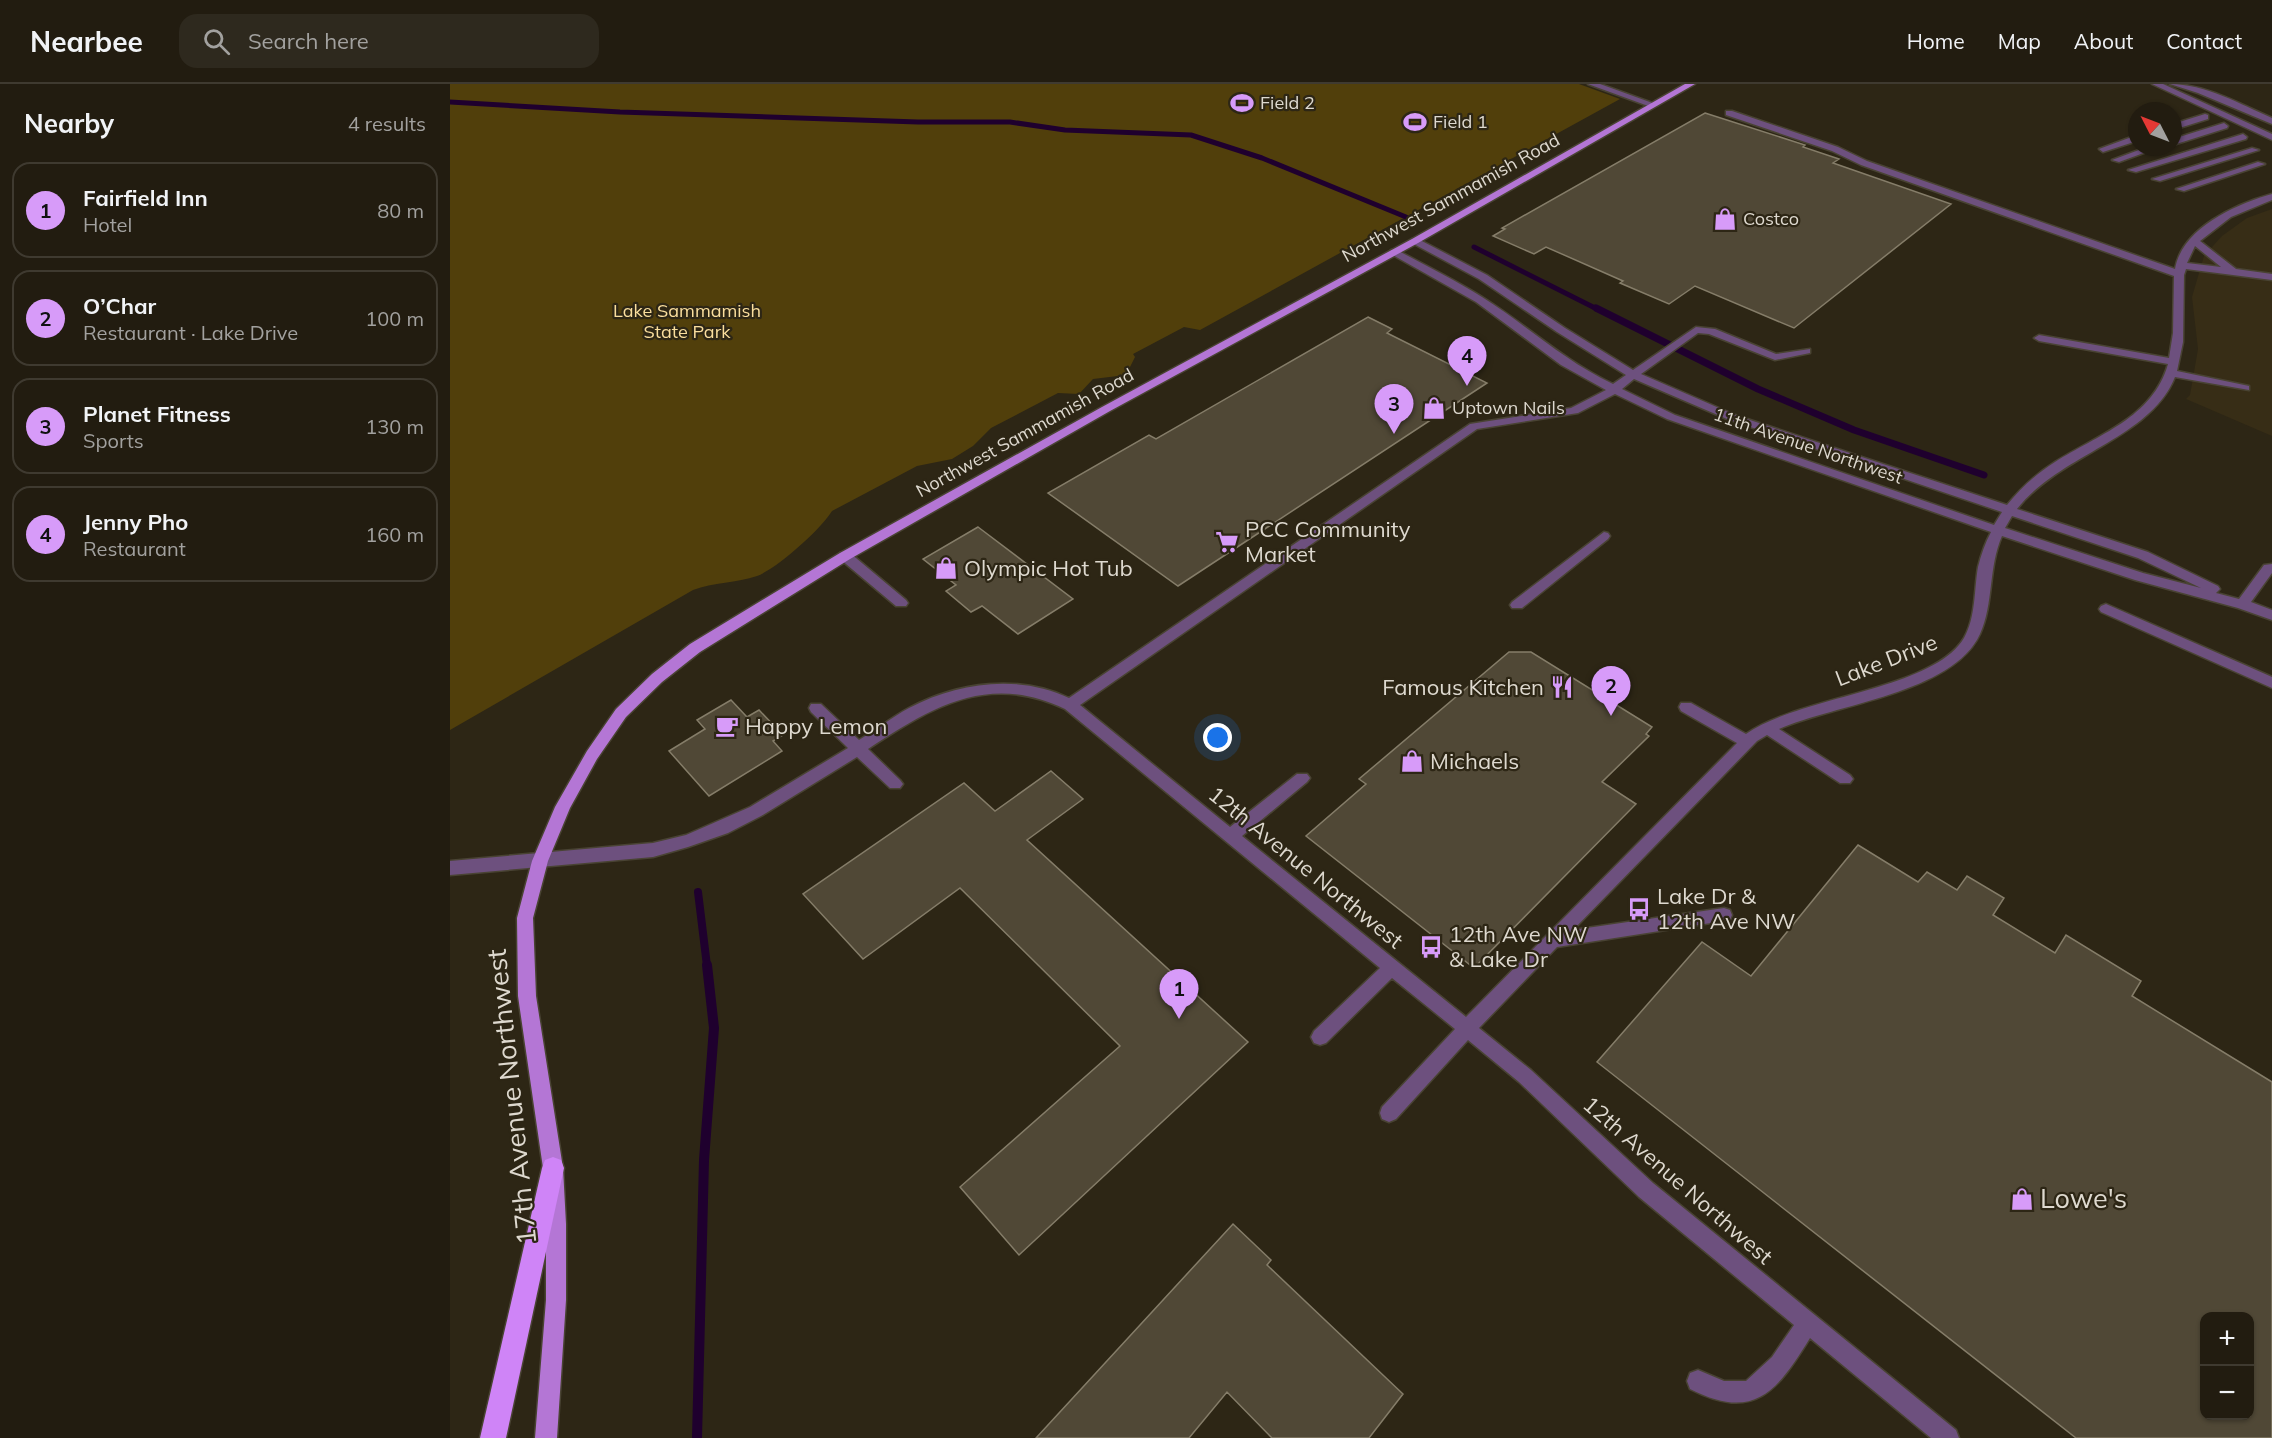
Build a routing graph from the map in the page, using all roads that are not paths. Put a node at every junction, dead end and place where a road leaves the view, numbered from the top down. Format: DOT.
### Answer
graph roads {
  1 [pos="1592,84"];
  2 [pos="1691,84"];
  3 [pos="2156,84"];
  4 [pos="2174,84"];
  5 [pos="1654,105"];
  6 [pos="1730,113"];
  7 [pos="2272,121"];
  8 [pos="2182,125"];
  9 [pos="2182,130"];
  10 [pos="2272,137"];
  11 [pos="2182,140"];
  12 [pos="2128,142"];
  13 [pos="2182,142"];
  14 [pos="2128,147"];
  15 [pos="2134,156"];
  16 [pos="2138,156"];
  17 [pos="2259,160"];
  18 [pos="2133,170"];
  19 [pos="2144,174"];
  20 [pos="2157,179"];
  21 [pos="2168,184"];
  22 [pos="2181,189"];
  23 [pos="2192,193"];
  24 [pos="2272,197"];
  25 [pos="1415,241"];
  26 [pos="2196,242"];
  27 [pos="1394,252"];
  28 [pos="2180,270"];
  29 [pos="2234,273"];
  30 [pos="2272,277"];
  31 [pos="2039,338"];
  32 [pos="1806,351"];
  33 [pos="2173,367"];
  34 [pos="1634,375"];
  35 [pos="2245,388"];
  36 [pos="1613,390"];
  37 [pos="2010,510"];
  38 [pos="1998,530"];
  39 [pos="1604,536"];
  40 [pos="844,556"];
  41 [pos="2269,568"];
  42 [pos="900,603"];
  43 [pos="2242,604"];
  44 [pos="1517,605"];
  45 [pos="2106,609"];
  46 [pos="2272,615"];
  47 [pos="2272,682"];
  48 [pos="1070,705"];
  49 [pos="1686,707"];
  50 [pos="816,708"];
  51 [pos="1767,728"];
  52 [pos="1747,742"];
  53 [pos="857,748"];
  54 [pos="1302,778"];
  55 [pos="1845,780"];
  56 [pos="895,784"];
  57 [pos="1230,836"];
  58 [pos="540,861"];
  59 [pos="450,868"];
  60 [pos="1724,915"];
  61 [pos="1553,940"];
  62 [pos="1392,968"];
  63 [pos="1467,1029"];
  64 [pos="1320,1037"];
  65 [pos="1389,1113"];
  66 [pos="553,1168"];
  67 [pos="1808,1323"];
  68 [pos="1698,1382"];
  69 [pos="493,1438"];
  70 [pos="546,1438"];
  71 [pos="1948,1438"];
  1 -- 5 [label="street"];
  2 -- 5 [label="main road, Northwest Sammamish Road"];
  3 -- 10 [label="street"];
  4 -- 7 [label="street"];
  5 -- 25 [label="main road, Northwest Sammamish Road"];
  6 -- 28 [label="street"];
  8 -- 9 [label="street"];
  11 -- 13 [label="street"];
  12 -- 14 [label="street"];
  15 -- 16 [label="street"];
  17 -- 20 [label="street"];
  17 -- 21 [label="street"];
  17 -- 22 [label="street"];
  17 -- 23 [label="street"];
  18 -- 19 [label="street"];
  24 -- 26 [label="street"];
  25 -- 27 [label="main road, Northwest Sammamish Road"];
  25 -- 34 [label="street, 11th Avenue Northwest"];
  26 -- 28 [label="street"];
  26 -- 29 [label="street"];
  27 -- 36 [label="street, 11th Avenue Northwest"];
  27 -- 40 [label="main road, Northwest Sammamish Road"];
  28 -- 29 [label="street"];
  28 -- 33 [label="street, Lake Drive"];
  29 -- 30 [label="street"];
  31 -- 33 [label="street"];
  32 -- 34 [label="street"];
  33 -- 35 [label="street"];
  33 -- 37 [label="street, Lake Drive"];
  34 -- 36 [label="street"];
  34 -- 37 [label="street, 11th Avenue Northwest"];
  36 -- 38 [label="street, 11th Avenue Northwest"];
  36 -- 48 [label="street"];
  37 -- 38 [label="street, Lake Drive"];
  37 -- 43 [label="street, 11th Avenue Northwest"];
  38 -- 43 [label="street, 11th Avenue Northwest"];
  38 -- 51 [label="street, Lake Drive"];
  39 -- 44 [label="street"];
  40 -- 42 [label="street"];
  40 -- 58 [label="main road, Northwest Sammamish Road"];
  41 -- 43 [label="street"];
  43 -- 46 [label="street, 11th Avenue Northwest"];
  45 -- 47 [label="street"];
  48 -- 53 [label="street, 12th Avenue Northwest"];
  48 -- 57 [label="street, 12th Avenue Northwest"];
  49 -- 52 [label="street"];
  50 -- 53 [label="street"];
  51 -- 52 [label="street, Lake Drive"];
  51 -- 55 [label="street"];
  52 -- 61 [label="street, Lake Drive"];
  53 -- 56 [label="street"];
  53 -- 58 [label="street, 12th Avenue Northwest"];
  54 -- 57 [label="street"];
  57 -- 62 [label="street, 12th Avenue Northwest"];
  58 -- 59 [label="street"];
  58 -- 66 [label="main road, 17th Avenue Northwest"];
  60 -- 61 [label="street"];
  61 -- 63 [label="street, Lake Drive"];
  62 -- 63 [label="street, 12th Avenue Northwest"];
  62 -- 64 [label="street"];
  63 -- 65 [label="street, Lake Drive"];
  63 -- 67 [label="street, 12th Avenue Northwest"];
  66 -- 69 [label="highway"];
  66 -- 70 [label="main road, 17th Avenue Northwest"];
  67 -- 68 [label="street"];
  67 -- 71 [label="street, 12th Avenue Northwest"];
}
